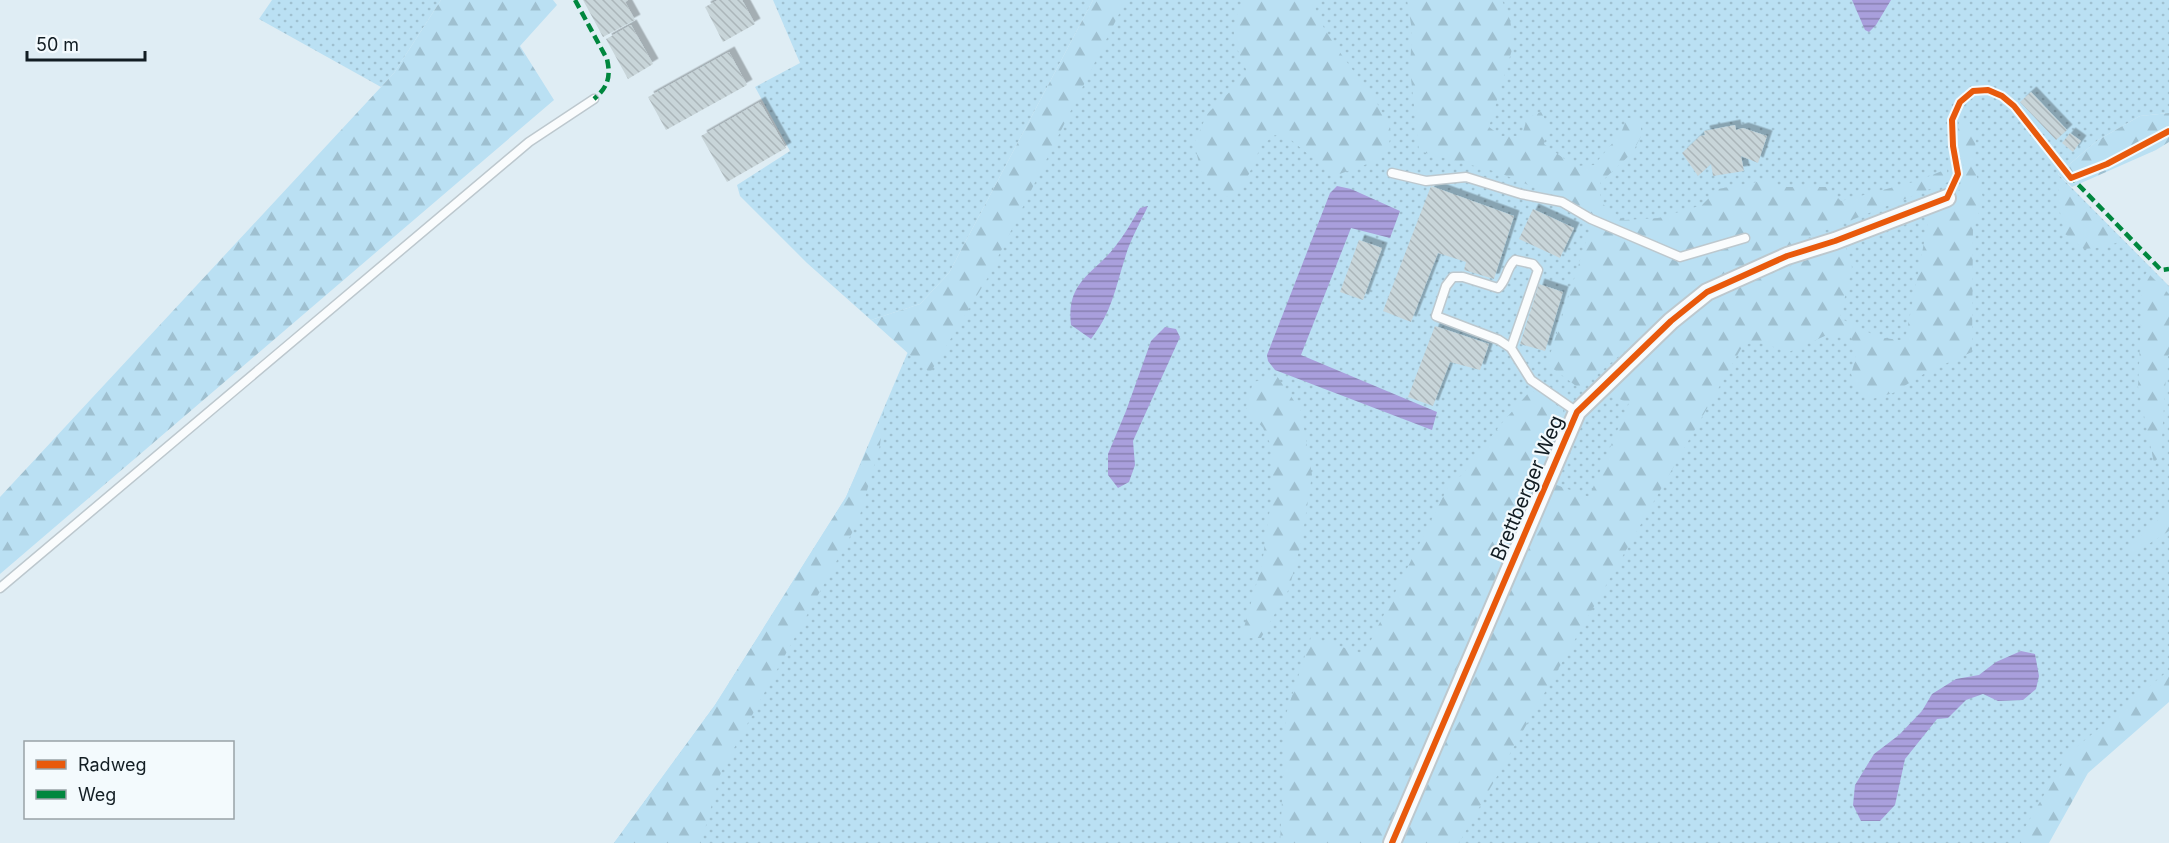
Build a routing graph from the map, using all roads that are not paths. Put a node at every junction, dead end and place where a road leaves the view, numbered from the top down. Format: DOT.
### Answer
graph roads {
  1 [pos="594,99"];
  2 [pos="1392,173"];
  3 [pos="1947,198"];
  4 [pos="1745,238"];
  5 [pos="1511,348"];
  6 [pos="1577,412"];
  7 [pos="0,588"];
  8 [pos="1392,843"];
  1 -- 7 [label="lane"];
  2 -- 4 [label="lane"];
  3 -- 6 [label="street, Brettberger Weg"];
  5 -- 5 [label="lane"];
  5 -- 6 [label="lane"];
  6 -- 8 [label="street, Brettberger Weg"];
}
